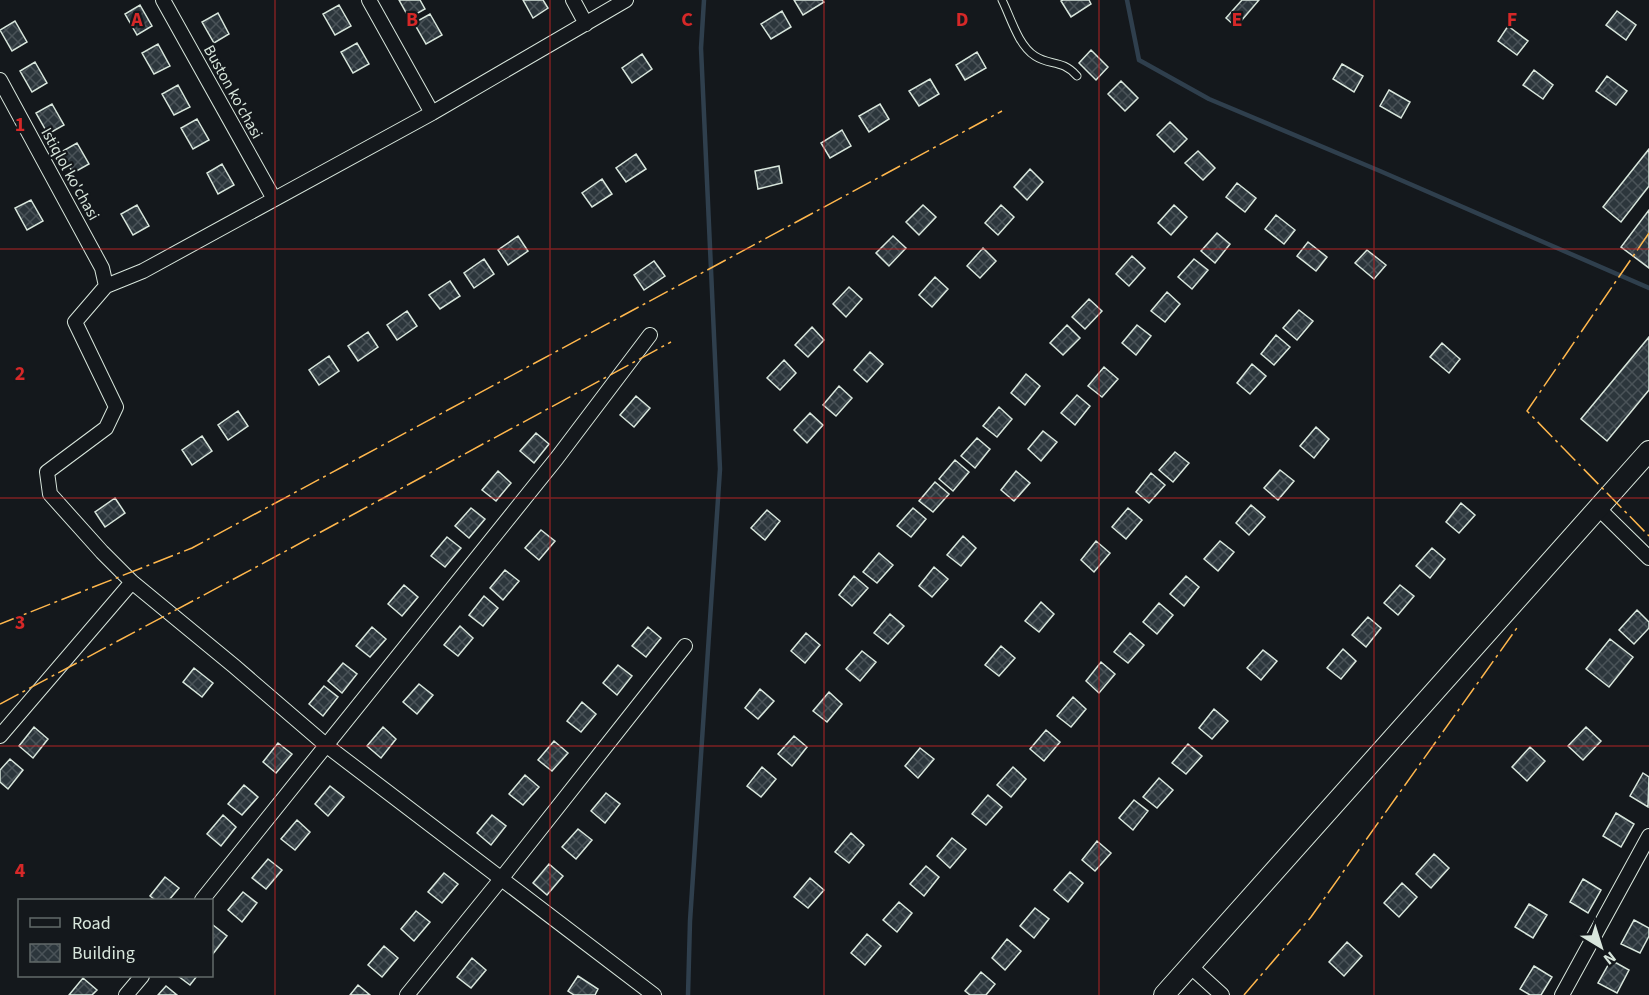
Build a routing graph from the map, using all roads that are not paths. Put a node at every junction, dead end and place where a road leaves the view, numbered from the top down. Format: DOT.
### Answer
graph roads {
  1 [pos="163,0"];
  2 [pos="369,0"];
  3 [pos="573,0"];
  4 [pos="626,0"];
  5 [pos="1002,0"];
  6 [pos="586,24"];
  7 [pos="1077,76"];
  8 [pos="0,80"];
  9 [pos="432,113"];
  10 [pos="274,199"];
  11 [pos="106,286"];
  12 [pos="650,335"];
  13 [pos="1649,451"];
  14 [pos="1598,508"];
  15 [pos="1649,558"];
  16 [pos="132,582"];
  17 [pos="685,646"];
  18 [pos="0,736"];
  19 [pos="327,746"];
  20 [pos="1649,836"];
  21 [pos="501,879"];
  22 [pos="203,899"];
  23 [pos="1190,966"];
  24 [pos="140,977"];
  25 [pos="126,995"];
  26 [pos="407,995"];
  27 [pos="654,995"];
  28 [pos="1164,995"];
  29 [pos="1222,995"];
  30 [pos="1562,995"];
  1 -- 10 [label="street, Buston ko'chasi"];
  2 -- 9 [label="street"];
  3 -- 6 [label="street"];
  4 -- 6 [label="street"];
  5 -- 7 [label="lane"];
  6 -- 9 [label="street"];
  8 -- 11 [label="street, Istiqlol ko'chasi"];
  9 -- 10 [label="street"];
  10 -- 11 [label="street"];
  11 -- 16 [label="street"];
  12 -- 19 [label="street"];
  13 -- 14 [label="main road"];
  14 -- 15 [label="street"];
  14 -- 23 [label="main road"];
  16 -- 18 [label="street"];
  16 -- 19 [label="street"];
  17 -- 21 [label="street"];
  19 -- 21 [label="street"];
  19 -- 22 [label="street"];
  20 -- 30 [label="street"];
  21 -- 26 [label="street"];
  21 -- 27 [label="street"];
  23 -- 28 [label="main road"];
  23 -- 29 [label="street"];
  24 -- 25 [label="street"];
}
